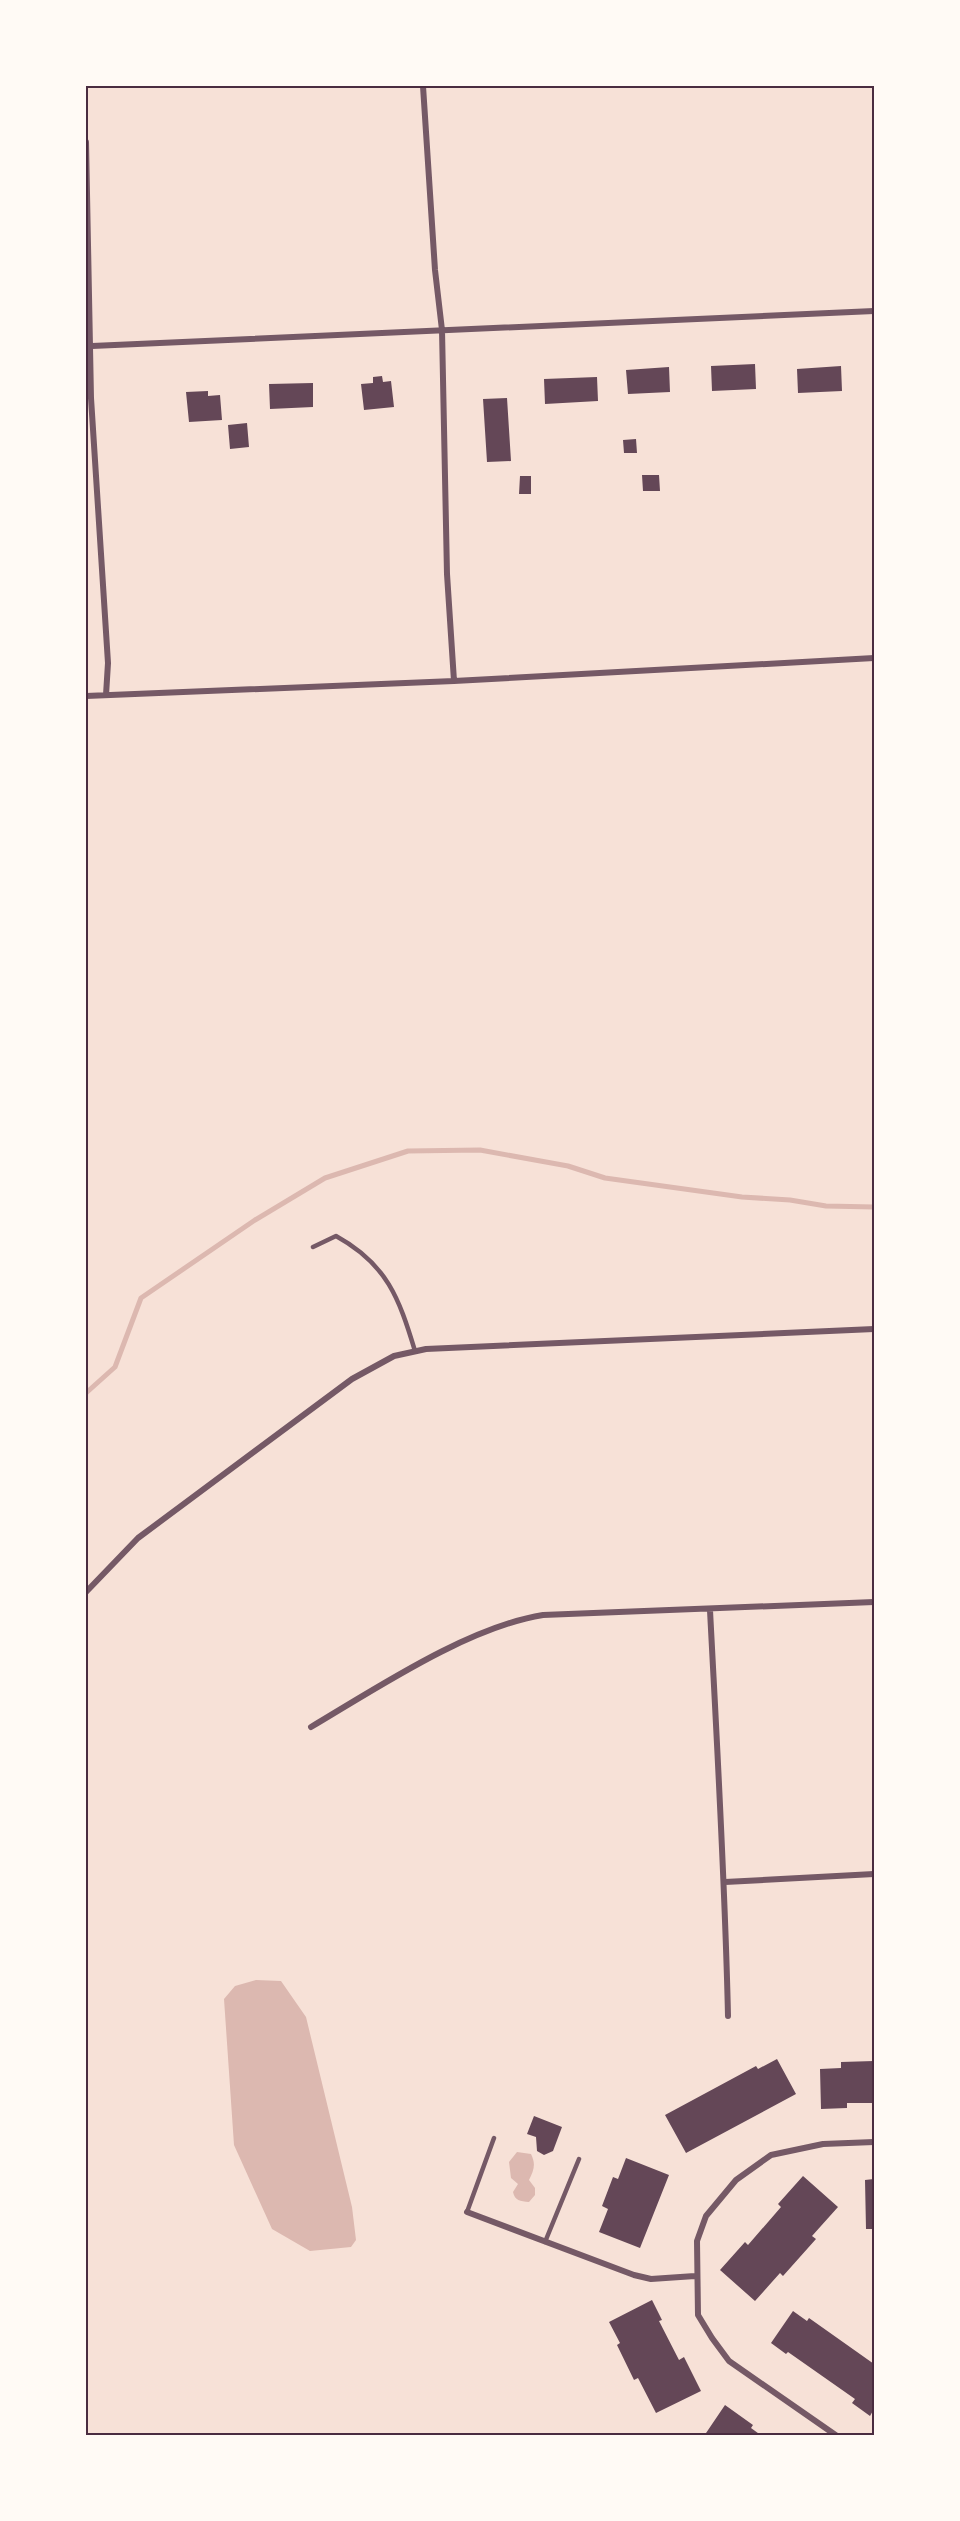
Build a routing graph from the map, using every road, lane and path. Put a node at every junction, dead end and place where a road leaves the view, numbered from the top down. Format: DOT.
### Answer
graph roads {
  1 [pos="423,86"];
  2 [pos="86,142"];
  3 [pos="874,311"];
  4 [pos="442,330"];
  5 [pos="92,346"];
  6 [pos="874,657"];
  7 [pos="454,681"];
  8 [pos="106,695"];
  9 [pos="86,696"];
  10 [pos="313,1247"];
  11 [pos="874,1329"];
  12 [pos="415,1351"];
  13 [pos="86,1592"];
  14 [pos="874,1602"];
  15 [pos="710,1610"];
  16 [pos="311,1727"];
  17 [pos="874,1874"];
  18 [pos="725,1882"];
  19 [pos="728,2016"];
  20 [pos="495,2138"];
  21 [pos="874,2142"];
  22 [pos="579,2159"];
  23 [pos="466,2212"];
  24 [pos="545,2242"];
  25 [pos="695,2276"];
  26 [pos="837,2436"];
  1 -- 4 [label="street"];
  2 -- 5 [label="street"];
  3 -- 4 [label="street"];
  4 -- 5 [label="street"];
  4 -- 7 [label="street"];
  5 -- 8 [label="street"];
  6 -- 7 [label="street"];
  7 -- 8 [label="street"];
  8 -- 9 [label="street"];
  10 -- 12 [label="lane"];
  11 -- 12 [label="street"];
  12 -- 13 [label="street"];
  14 -- 15 [label="street"];
  15 -- 16 [label="street"];
  15 -- 18 [label="street"];
  17 -- 18 [label="street"];
  18 -- 19 [label="street"];
  20 -- 23 [label="lane"];
  21 -- 25 [label="street"];
  22 -- 24 [label="lane"];
  23 -- 24 [label="street"];
  24 -- 25 [label="street"];
  25 -- 26 [label="street"];
}
